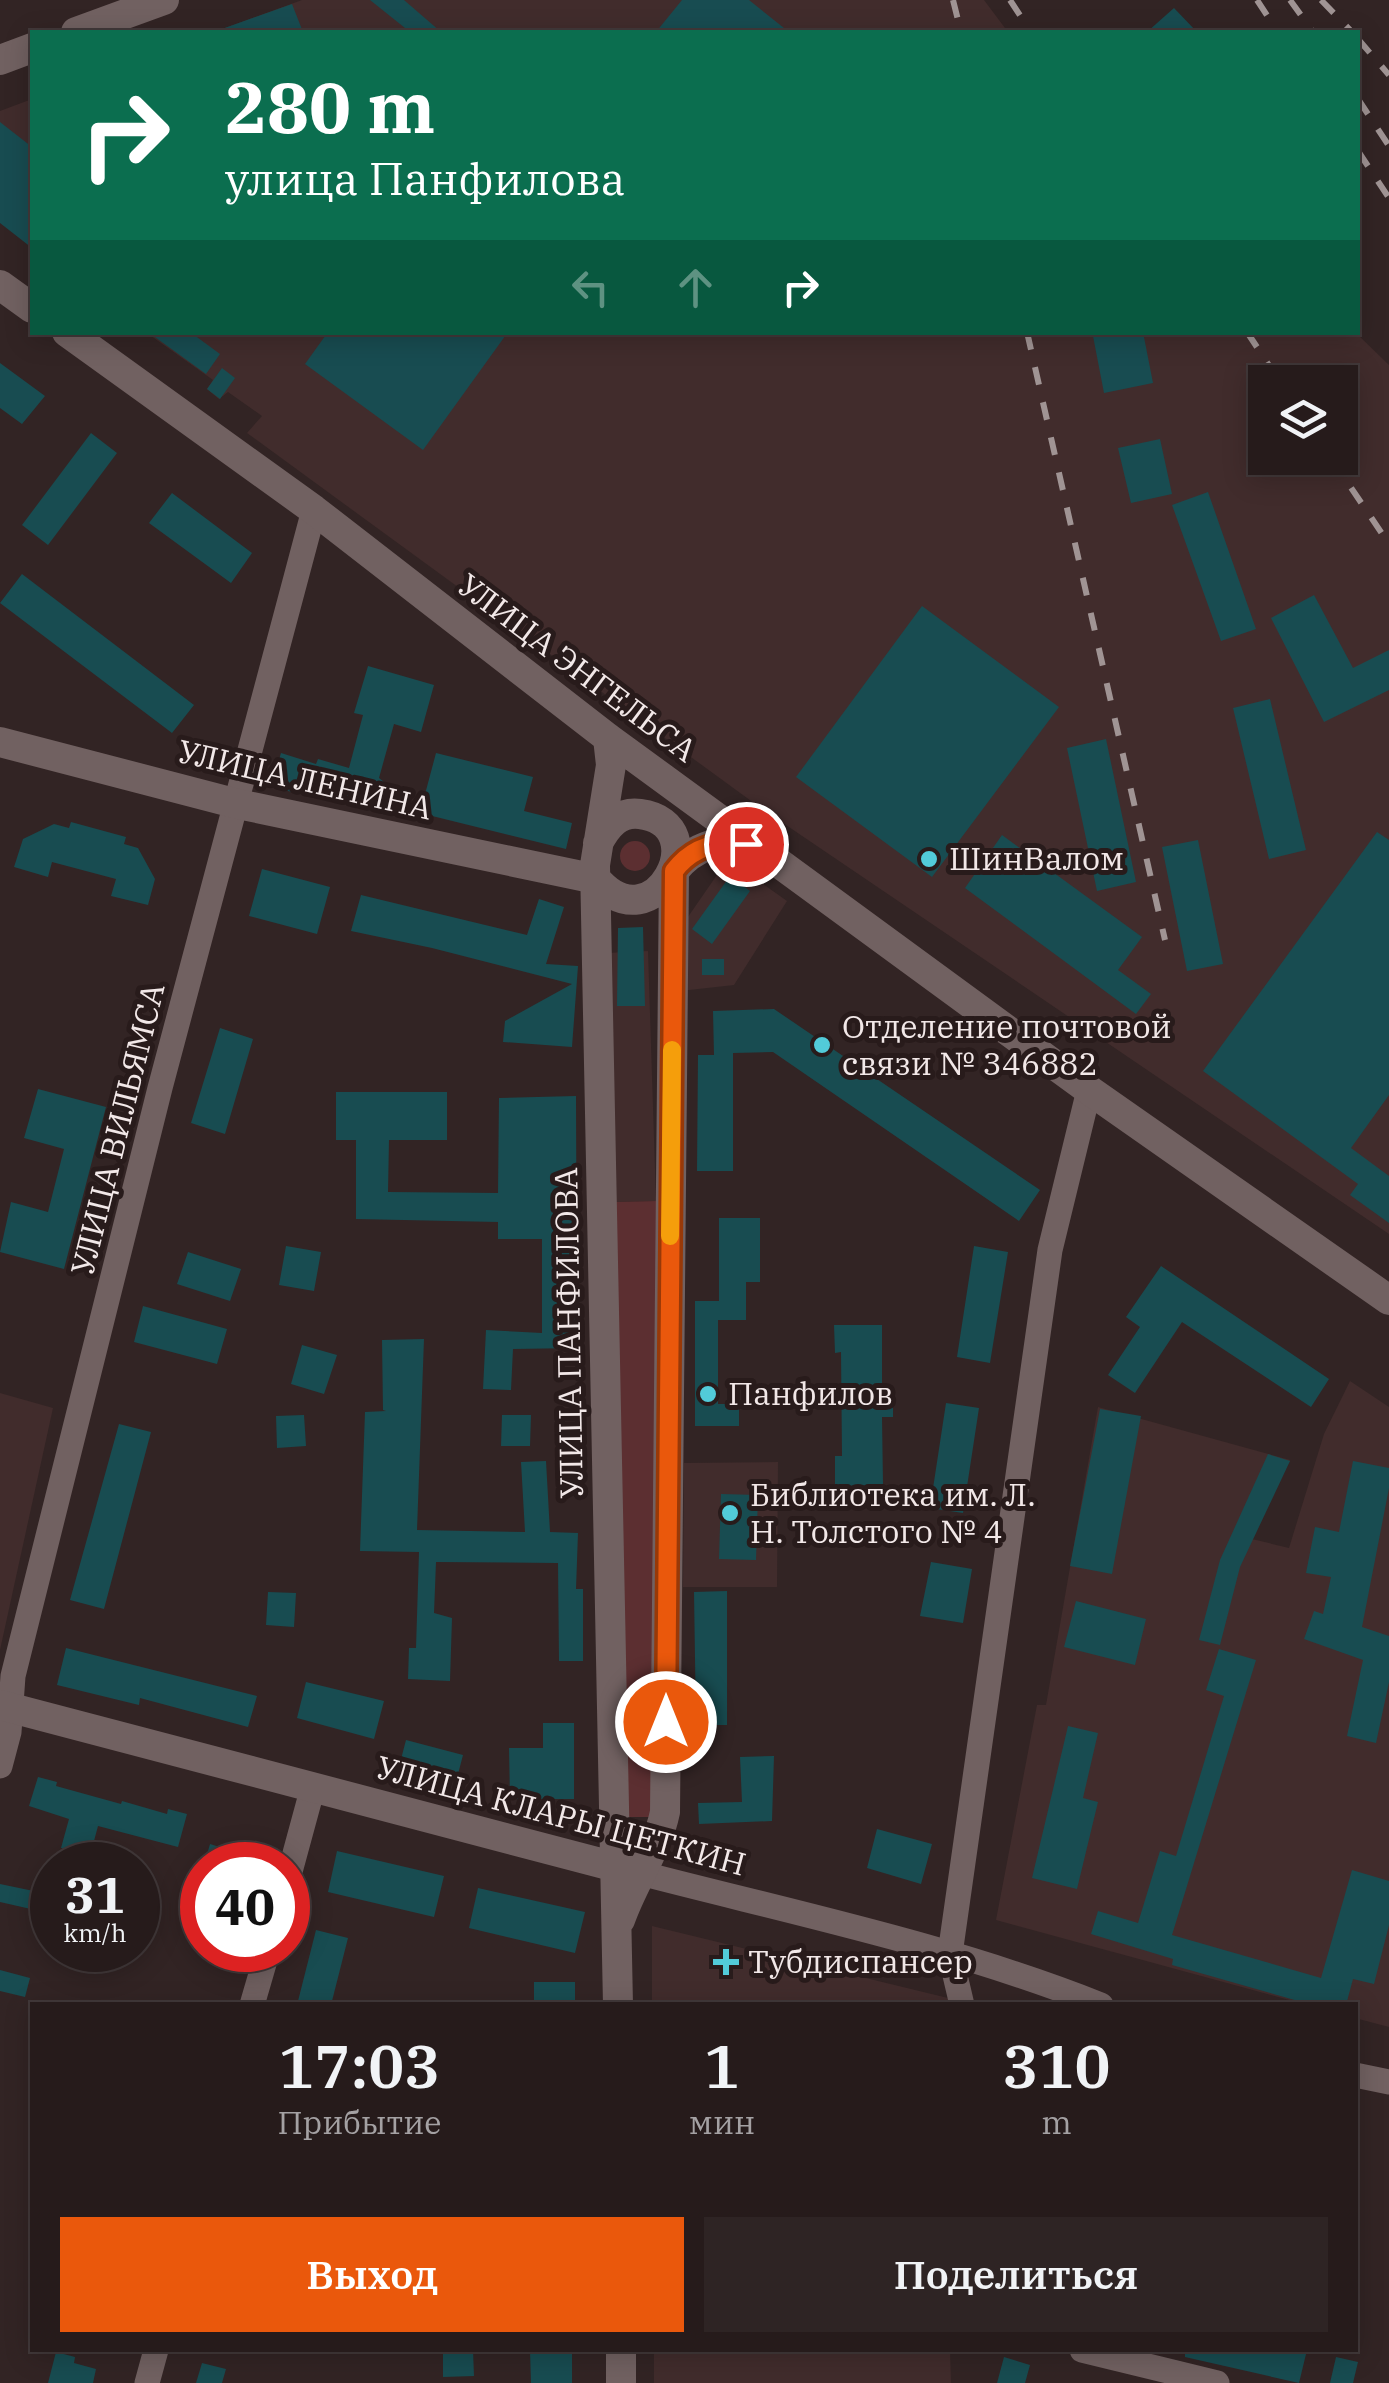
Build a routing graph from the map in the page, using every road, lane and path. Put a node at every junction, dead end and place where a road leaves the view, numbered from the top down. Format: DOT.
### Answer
graph roads {
  1 [pos="164,0"];
  2 [pos="82,30"];
  3 [pos="30,49"];
  4 [pos="0,60"];
  5 [pos="0,284"];
  6 [pos="30,306"];
  7 [pos="71,335"];
  8 [pos="314,510"];
  9 [pos="608,738"];
  10 [pos="0,742"];
  11 [pos="677,788"];
  12 [pos="238,804"];
  13 [pos="597,846"];
  14 [pos="761,849"];
  15 [pos="675,864"];
  16 [pos="596,878"];
  17 [pos="1089,1090"];
  18 [pos="1389,1300"];
  19 [pos="6,1707"];
  20 [pos="0,1766"];
  21 [pos="313,1788"];
  22 [pos="298,1842"];
  23 [pos="627,1870"];
  24 [pos="950,1954"];
  25 [pos="262,1972"];
  26 [pos="253,2002"];
  27 [pos="618,2002"];
  28 [pos="961,2002"];
  29 [pos="1094,2002"];
  30 [pos="1358,2076"];
  31 [pos="1389,2082"];
  32 [pos="155,2352"];
  33 [pos="621,2352"];
  34 [pos="1090,2352"];
  35 [pos="147,2383"];
  36 [pos="622,2383"];
  37 [pos="1218,2383"];
  1 -- 2 [label="street"];
  3 -- 4 [label="street"];
  5 -- 6 [label="street"];
  7 -- 8 [label="street, УЛИЦА ЭНГЕЛЬСА"];
  8 -- 9 [label="street, УЛИЦА ЭНГЕЛЬСА"];
  8 -- 12 [label="street, УЛИЦА ВИЛЬЯМСА"];
  9 -- 11 [label="street, УЛИЦА ЭНГЕЛЬСА"];
  9 -- 13 [label="street, УЛИЦА ПАНФИЛОВА"];
  10 -- 12 [label="street, УЛИЦА ЛЕНИНА"];
  11 -- 14 [label="street, УЛИЦА ЭНГЕЛЬСА"];
  11 -- 15 [label="street, УЛИЦА ПАНФИЛОВА"];
  12 -- 16 [label="street, УЛИЦА ЛЕНИНА"];
  12 -- 19 [label="street, УЛИЦА ВИЛЬЯМСА"];
  13 -- 15 [label="street"];
  13 -- 16 [label="street, УЛИЦА ПАНФИЛОВА"];
  14 -- 15 [label="street"];
  14 -- 17 [label="street, УЛИЦА ЭНГЕЛЬСА"];
  15 -- 16 [label="street"];
  15 -- 23 [label="street, УЛИЦА ПАНФИЛОВА"];
  16 -- 23 [label="street, УЛИЦА ПАНФИЛОВА"];
  17 -- 18 [label="street, УЛИЦА ЭНГЕЛЬСА"];
  17 -- 24 [label="street"];
  19 -- 20 [label="street, УЛИЦА ВИЛЬЯМСА"];
  19 -- 21 [label="street, УЛИЦА КЛАРЫ ЦЕТКИН"];
  21 -- 22 [label="street"];
  21 -- 23 [label="street, УЛИЦА КЛАРЫ ЦЕТКИН"];
  23 -- 24 [label="street, УЛИЦА КЛАРЫ ЦЕТКИН"];
  23 -- 27 [label="street, УЛИЦА ПАНФИЛОВА"];
  24 -- 28 [label="street"];
  24 -- 29 [label="street, УЛИЦА КЛАРЫ ЦЕТКИН"];
  25 -- 26 [label="street"];
  30 -- 31 [label="street"];
  32 -- 35 [label="street"];
  33 -- 36 [label="street"];
  34 -- 37 [label="street"];
}
